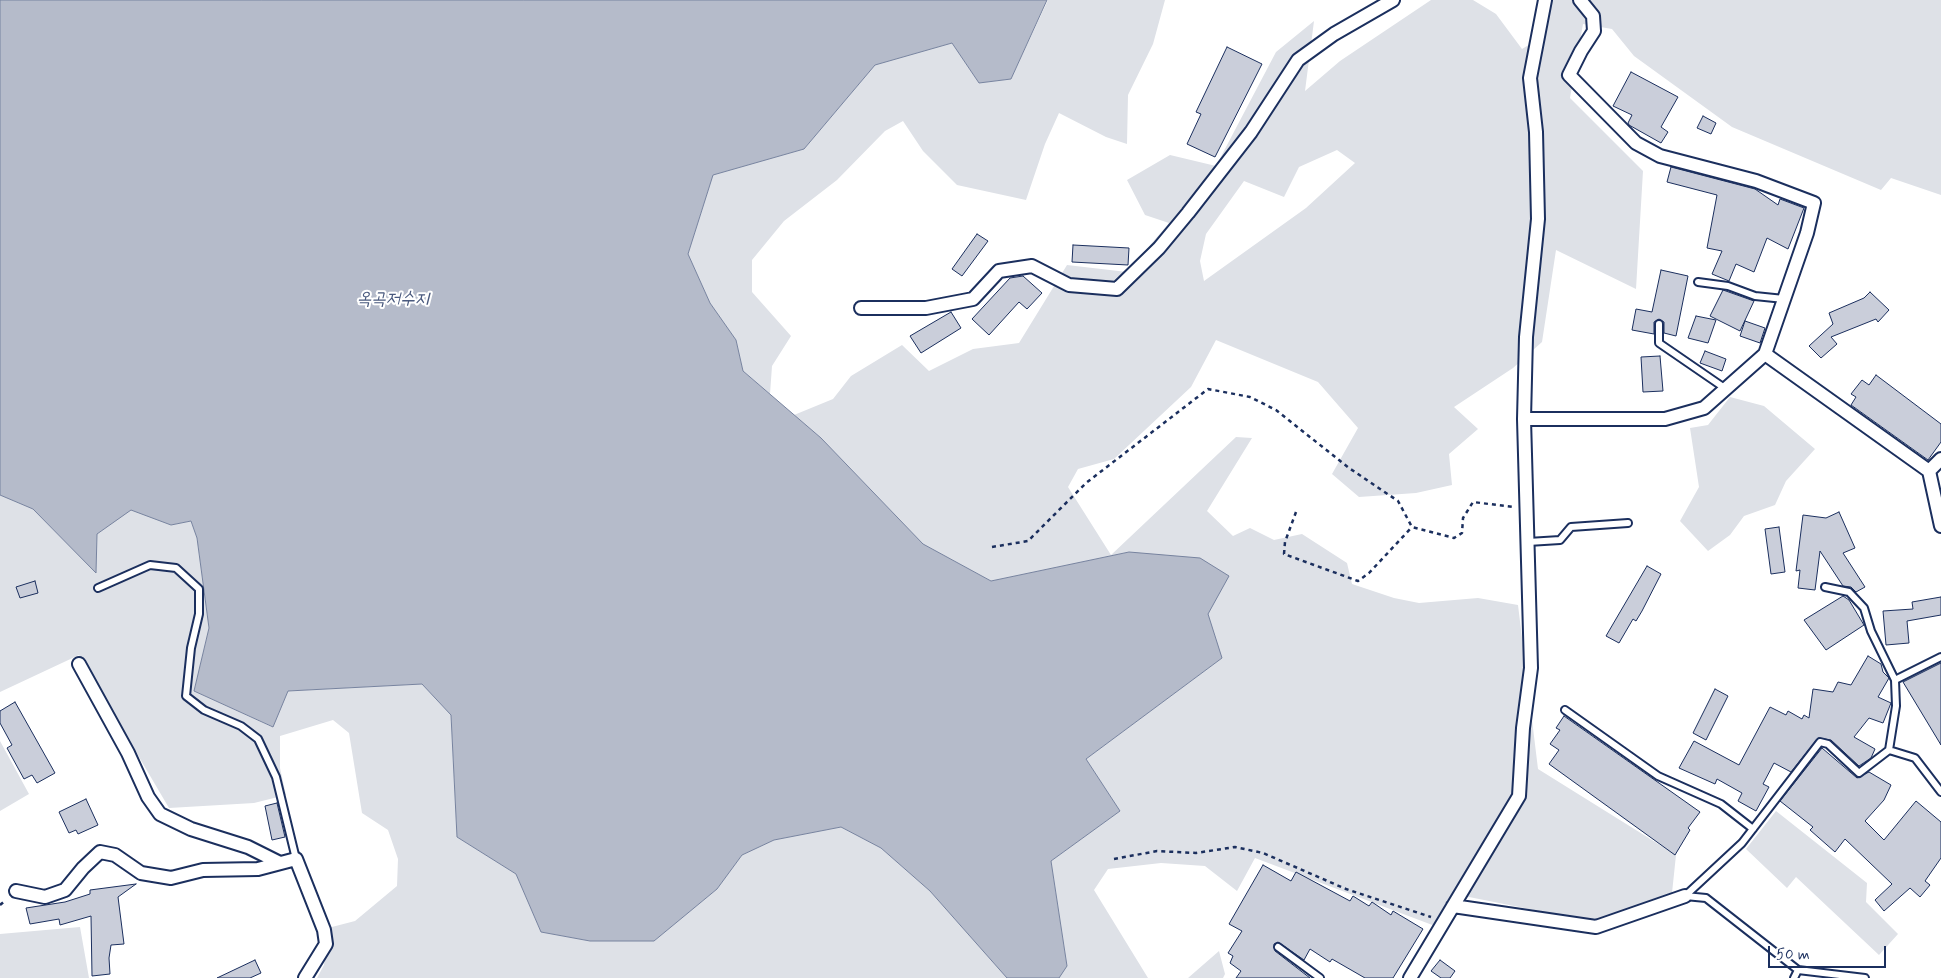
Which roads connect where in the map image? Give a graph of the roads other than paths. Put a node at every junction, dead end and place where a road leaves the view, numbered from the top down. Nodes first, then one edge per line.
1 (1393, 0) edge
2 (1545, 0) edge
3 (1580, 0) edge
4 (1698, 282) dead end
5 (1784, 299) junction
6 (861, 308) dead end
7 (1659, 324) dead end
8 (1765, 354) junction
9 (1726, 389) junction
10 (1524, 419) junction
11 (1941, 459) edge
12 (1929, 471) junction
13 (1628, 523) dead end
14 (1941, 526) edge
15 (1528, 542) junction
16 (1825, 587) dead end
17 (98, 588) dead end
18 (1941, 657) edge
19 (79, 664) dead end
20 (1895, 680) junction
21 (1565, 710) dead end
22 (1889, 750) junction
23 (1941, 792) edge
24 (1753, 829) junction
25 (296, 860) junction
26 (280, 863) junction
27 (16, 891) dead end
28 (1685, 896) junction
29 (1453, 906) junction
30 (1278, 948) dead end
31 (1798, 970) junction
32 (305, 978) edge
33 (1320, 978) edge
34 (1410, 978) edge
35 (1794, 978) edge
36 (1865, 978) edge

1 - 6 street
2 - 10 street
3 - 5 street
4 - 5 lane
5 - 8 street
7 - 9 lane
8 - 9 street
8 - 12 street
9 - 10 street
10 - 15 street
11 - 12 street
12 - 14 street
13 - 15 lane
15 - 29 street
16 - 20 lane
17 - 25 lane
18 - 20 lane
19 - 26 street
20 - 22 lane
21 - 24 lane
22 - 23 lane
22 - 24 lane
24 - 28 lane
25 - 26 street
25 - 32 street
26 - 27 street
28 - 29 street
28 - 31 lane
29 - 34 street
30 - 33 lane
31 - 35 lane
31 - 36 lane

